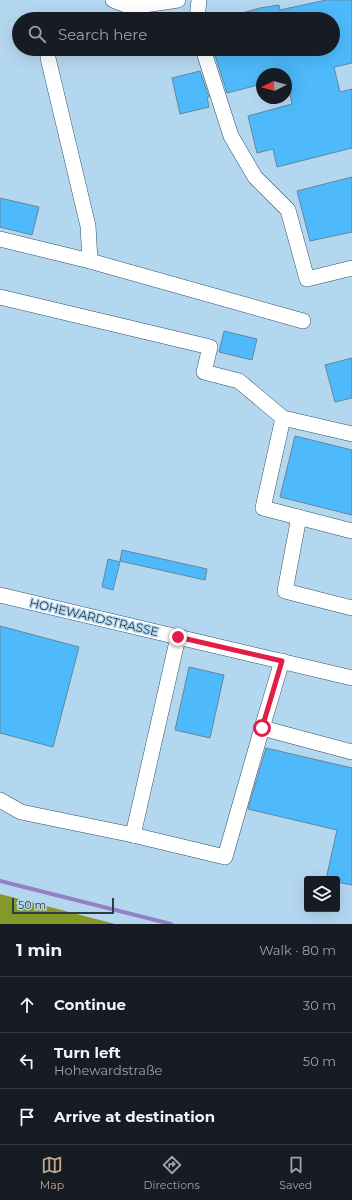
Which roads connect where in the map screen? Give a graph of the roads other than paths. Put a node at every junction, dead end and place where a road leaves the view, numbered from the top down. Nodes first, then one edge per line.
1 (113, 0) edge
2 (178, 0) edge
3 (199, 0) edge
4 (198, 12) edge
5 (205, 56) edge
6 (48, 58) dead end
7 (0, 240) edge
8 (90, 261) junction
9 (352, 268) edge
10 (0, 297) edge
11 (303, 321) dead end
12 (283, 418) junction
13 (352, 434) edge
14 (299, 517) junction
15 (352, 531) edge
16 (0, 594) edge
17 (352, 608) edge
18 (178, 637) junction
19 (282, 661) junction
20 (352, 678) edge
21 (262, 728) junction
22 (352, 752) edge
23 (0, 800) edge
24 (133, 835) junction

1 - 2 street
3 - 4 street
5 - 9 street
6 - 8 street
7 - 8 street
8 - 11 street
10 - 12 street
12 - 13 street
12 - 14 street
14 - 15 street
14 - 17 street
16 - 18 street, HOHEWARDSTRASSE
18 - 19 street, HOHEWARDSTRASSE
18 - 24 street
19 - 20 street, HOHEWARDSTRASSE
19 - 21 street
21 - 22 street
21 - 24 street
23 - 24 street

